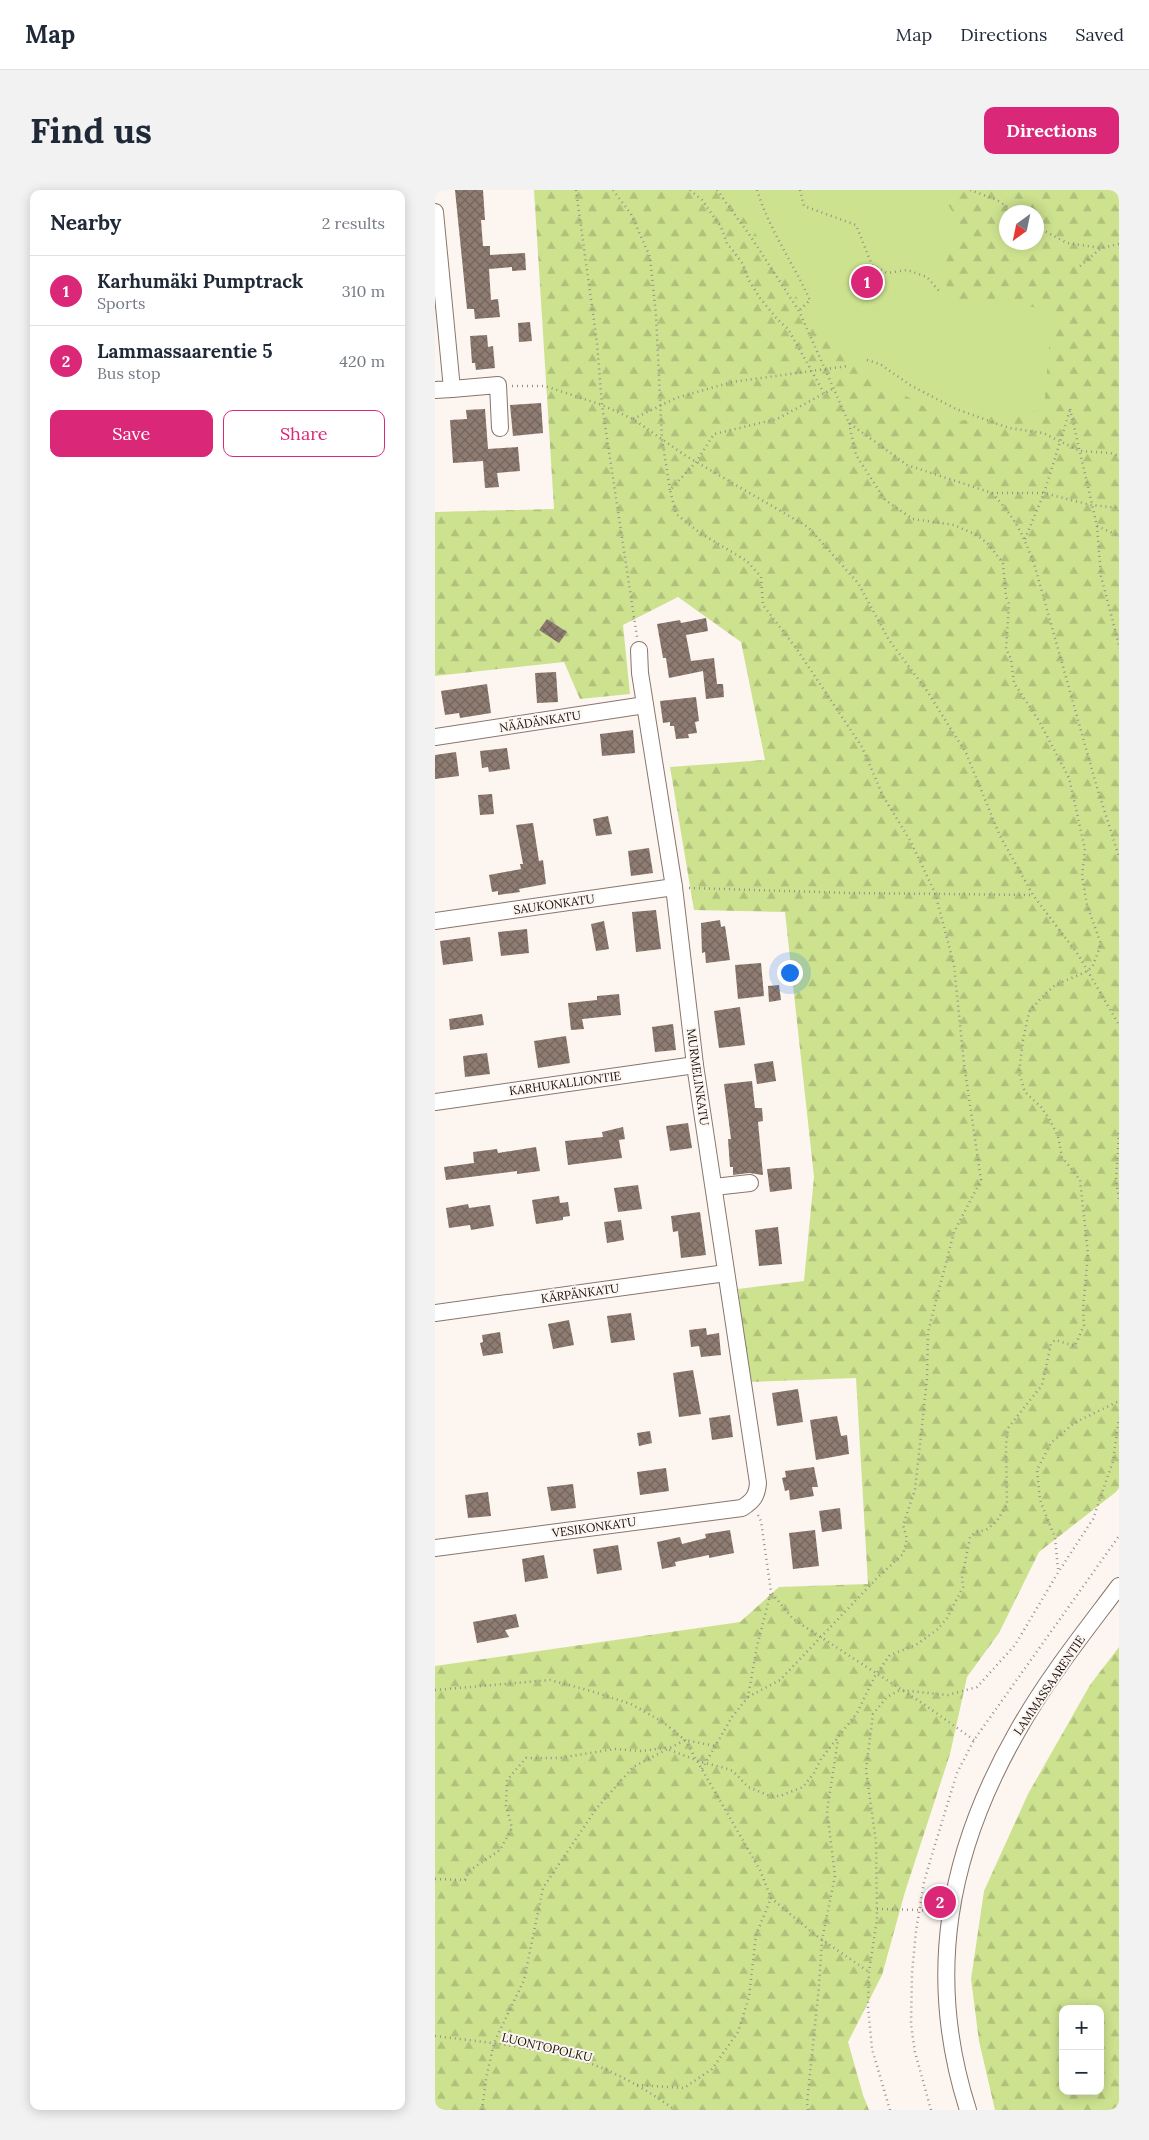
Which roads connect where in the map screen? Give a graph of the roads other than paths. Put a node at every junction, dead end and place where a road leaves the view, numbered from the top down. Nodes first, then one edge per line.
1 (435, 212) edge
2 (452, 389) junction
3 (435, 390) edge
4 (501, 428) dead end
5 (639, 650) road end
6 (645, 705) junction
7 (435, 737) edge
8 (674, 887) junction
9 (435, 921) edge
10 (695, 1065) junction
11 (435, 1102) edge
12 (750, 1183) dead end
13 (713, 1187) junction
14 (726, 1273) junction
15 (435, 1313) edge
16 (752, 1502) joint
17 (435, 1548) edge
18 (1119, 1586) edge
19 (968, 2110) edge

1 - 2 street
2 - 3 street
2 - 4 street
5 - 6 street, MURMELINKATU
6 - 7 street, NÄÄDÄNKATU
6 - 8 street, MURMELINKATU
8 - 9 street, SAUKONKATU
8 - 10 street, MURMELINKATU
10 - 11 street, KARHUKALLIONTIE
10 - 13 street, MURMELINKATU
12 - 13 street
13 - 14 street, MURMELINKATU
14 - 15 street, KÄRPÄNKATU
14 - 16 street, MURMELINKATU
16 - 17 street, VESIKONKATU
18 - 19 street, LAMMASSAARENTIE

